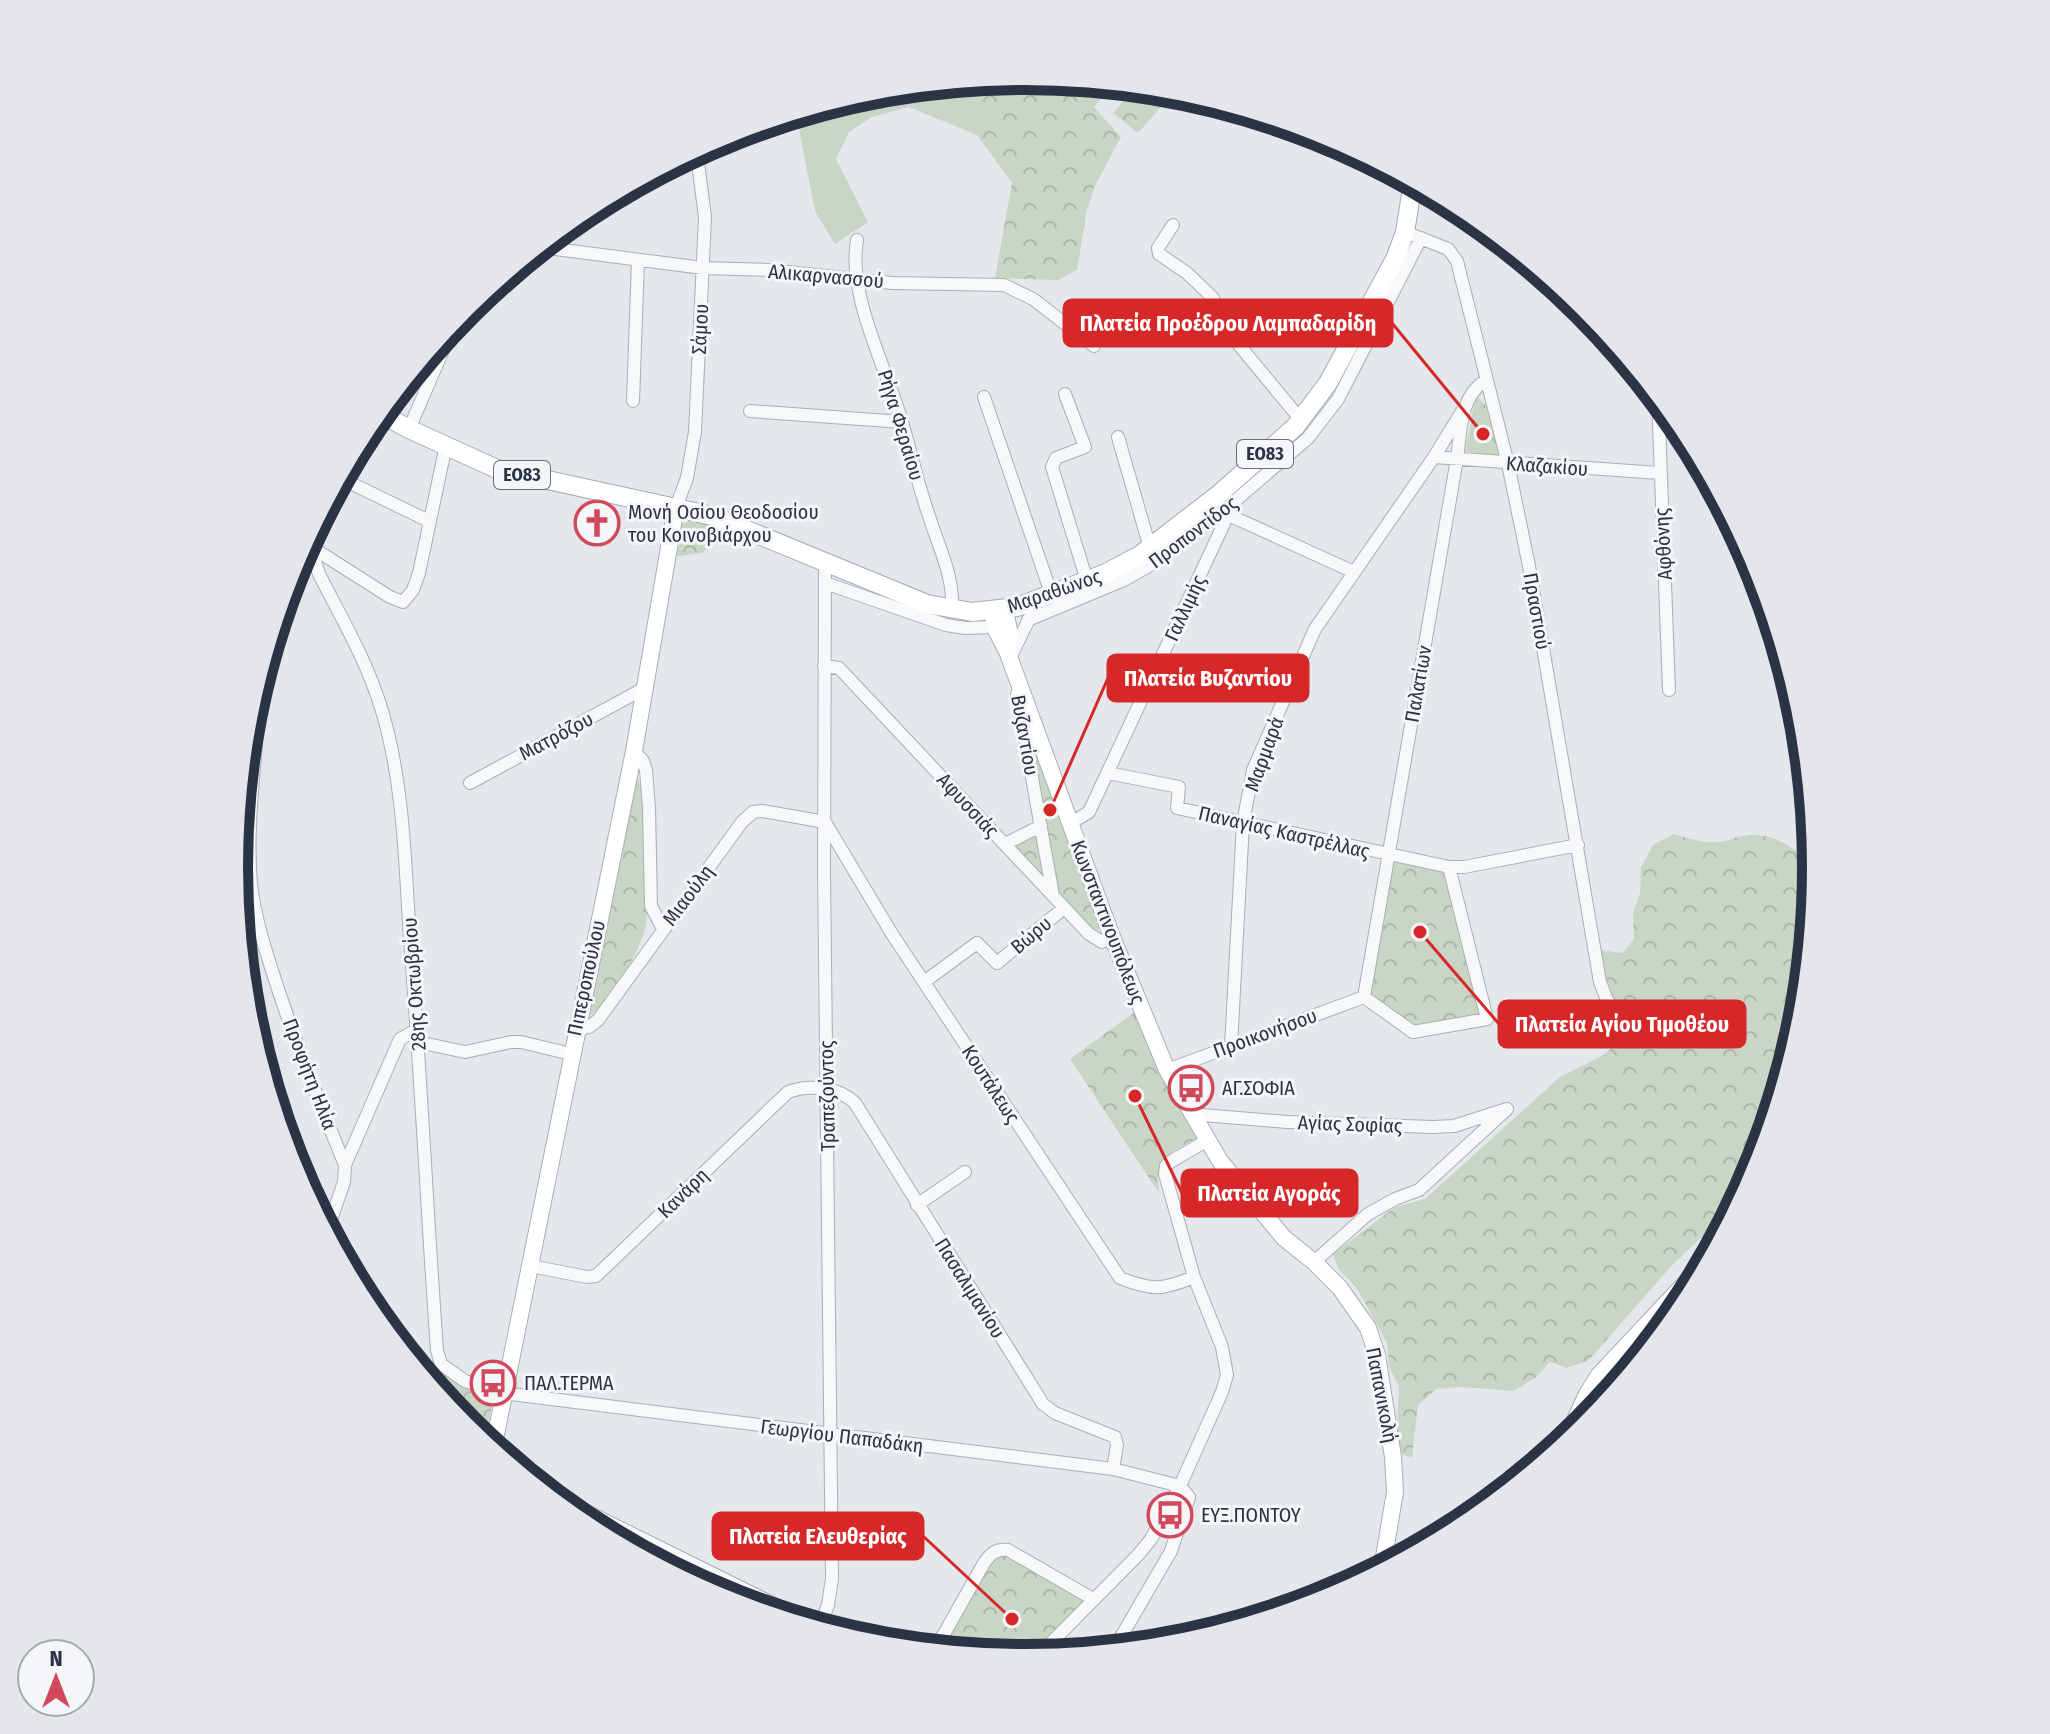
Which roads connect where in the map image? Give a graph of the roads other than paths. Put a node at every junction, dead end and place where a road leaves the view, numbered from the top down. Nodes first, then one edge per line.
1 (695, 164) edge
2 (1413, 193) edge
3 (1173, 225) dead end
4 (1413, 235) junction
5 (857, 240) dead end
6 (556, 248) edge
7 (638, 261) junction
8 (703, 268) junction
9 (858, 279) junction
10 (1094, 346) dead end
11 (441, 355) edge
12 (1486, 380) junction
13 (1065, 394) dead end
14 (984, 397) dead end
15 (633, 401) dead end
16 (1463, 410) junction
17 (750, 411) dead end
18 (1658, 418) edge
19 (391, 419) edge
20 (1301, 420) junction
21 (902, 422) junction
22 (409, 429) junction
23 (1118, 437) dead end
24 (446, 445) junction
25 (1434, 457) junction
26 (1457, 459) junction
27 (1508, 464) junction
28 (1659, 473) junction
29 (350, 483) edge
30 (676, 507) junction
31 (1225, 513) junction
32 (429, 521) junction
33 (1150, 548) junction
34 (316, 550) edge
35 (313, 556) edge
36 (825, 563) junction
37 (1354, 572) junction
38 (1087, 581) junction
39 (825, 583) junction
40 (1048, 597) junction
41 (952, 610) junction
42 (998, 616) junction
43 (1028, 620) junction
44 (1010, 660) junction
45 (824, 666) junction
46 (643, 689) junction
47 (1669, 690) dead end
48 (634, 751) junction
49 (1108, 773) junction
50 (470, 783) dead end
51 (825, 822) junction
52 (1071, 823) junction
53 (1243, 823) junction
54 (1041, 826) junction
55 (1005, 844) junction
56 (249, 845) edge
57 (1578, 845) junction
58 (1388, 855) junction
59 (1449, 867) junction
60 (850, 868) junction
61 (824, 872) junction
62 (1053, 895) junction
63 (1064, 908) junction
64 (663, 929) junction
65 (1112, 937) junction
66 (924, 982) junction
67 (1364, 997) junction
68 (1622, 1020) dead end
69 (575, 1030) junction
70 (417, 1036) junction
71 (1231, 1046) junction
72 (571, 1054) junction
73 (1167, 1070) junction
74 (827, 1089) junction
75 (1190, 1114) junction
76 (1206, 1141) junction
77 (345, 1165) junction
78 (965, 1172) dead end
79 (917, 1205) junction
80 (332, 1218) edge
81 (1314, 1262) junction
82 (531, 1266) junction
83 (1194, 1277) junction
84 (1674, 1295) edge
85 (503, 1393) junction
86 (1580, 1410) edge
87 (496, 1435) edge
88 (832, 1435) junction
89 (1113, 1469) junction
90 (1180, 1486) junction
91 (603, 1519) edge
92 (1385, 1555) edge
93 (760, 1597) edge
94 (1093, 1599) junction
95 (825, 1618) edge
96 (1121, 1638) edge
97 (940, 1639) edge
98 (1051, 1643) edge

1 - 8 street, Σάμου
2 - 4 main road, Μαραθώνος / ΕΟ83
3 - 20 street
4 - 12 street, Πραστιού
4 - 20 main road, Μαραθώνος / ΕΟ83
4 - 31 street, Προποντίδος
5 - 9 street, Ρήγα Φεραίου
6 - 7 street, Αλικαρνασσού
7 - 8 street, Αλικαρνασσού
7 - 15 street
8 - 9 street, Αλικαρνασσού
8 - 30 street, Σάμου
9 - 10 street, Αλικαρνασσού
9 - 21 street, Ρήγα Φεραίου
11 - 22 street
12 - 16 street
12 - 27 street, Πραστιού
13 - 38 street
14 - 40 street
16 - 25 street, Μαρμαρά
16 - 26 street, Παλατίων
17 - 21 street
18 - 28 street, Αφθόνης
19 - 22 main road, Μαραθώνος / ΕΟ83
20 - 33 main road, Μαραθώνος / ΕΟ83
21 - 41 street, Ρήγα Φεραίου
22 - 24 main road, Μαραθώνος / ΕΟ83
23 - 33 street
24 - 30 main road, Μαραθώνος / ΕΟ83
24 - 32 street
25 - 26 street, Κλαζακίου
25 - 37 street, Μαρμαρά
26 - 27 street, Κλαζακίου
26 - 58 street, Παλατίων
27 - 28 street, Κλαζακίου
27 - 57 street, Πραστιού
28 - 47 street, Αφθόνης
29 - 32 street
30 - 36 main road, Μαραθώνος / ΕΟ83
30 - 46 street, Πιπεροπούλου
31 - 37 street
31 - 43 street, Προποντίδος
31 - 49 street, Γαλλιμής
32 - 34 street
33 - 38 main road, Μαραθώνος / ΕΟ83
35 - 70 street, 28ης Οκτωβρίου
36 - 39 street, Τραπεζούντος
36 - 41 main road, Μαραθώνος / ΕΟ83
37 - 53 street, Μαρμαρά
38 - 40 main road, Μαραθώνος / ΕΟ83
39 - 42 street
39 - 45 street, Τραπεζούντος
40 - 42 main road, Μαραθώνος / ΕΟ83
40 - 43 street
41 - 42 main road, Μαραθώνος / ΕΟ83
42 - 44 street, Κωνσταντινουπόλεως
43 - 44 street
44 - 52 street, Κωνσταντινουπόλεως
44 - 54 street, Βυζαντίου
45 - 51 street, Τραπεζούντος
45 - 55 street, Αφυσσιάς
46 - 48 street, Πιπεροπούλου
46 - 50 street, Ματρόζου
48 - 64 street
48 - 69 street, Πιπεροπούλου
49 - 52 street, Γαλλιμής
49 - 53 street, Παναγίας Καστρέλλας
51 - 60 street, Κουτάλεως
51 - 61 street, Τραπεζούντος
51 - 64 street, Μιαούλη
52 - 65 street, Κωνσταντινουπόλεως
53 - 58 street, Παναγίας Καστρέλλας
53 - 71 street, Μαρμαρά
54 - 55 street
54 - 62 street, Βυζαντίου
55 - 62 street, Αφυσσιάς
56 - 77 street, Προφήτη Ηλία
57 - 59 street, Παναγίας Καστρέλλας
57 - 68 street, Πραστιού
58 - 59 street, Παναγίας Καστρέλλας
58 - 67 street, Παλατίων
59 - 67 street
60 - 61 street
60 - 66 street, Κουτάλεως
61 - 74 street, Τραπεζούντος
62 - 63 street, Αφυσσιάς
63 - 65 street, Αφυσσιάς
63 - 66 street, Βώρυ
64 - 69 street, Μιαούλη
65 - 73 street, Κωνσταντινουπόλεως
66 - 83 street, Κουτάλεως
67 - 71 street, Προικονήσου
69 - 72 street, Πιπεροπούλου
70 - 72 street
70 - 77 street
70 - 85 street, 28ης Οκτωβρίου
71 - 73 street, Προικονήσου
72 - 82 street, Πιπεροπούλου
73 - 75 street, Κωνσταντινουπόλεως
74 - 79 street, Πασαλιμανίου
74 - 82 street, Κανάρη
74 - 88 street, Τραπεζούντος
75 - 76 street, Κωνσταντινουπόλεως
75 - 81 street, Αγίας Σοφίας
76 - 81 street, Παπανικολή
76 - 83 street
77 - 80 street
78 - 79 street
79 - 89 street, Πασαλιμανίου
81 - 92 street, Παπανικολή
82 - 85 street, Πιπεροπούλου
83 - 90 street
84 - 86 street
85 - 87 street, Πιπεροπούλου
85 - 88 street, Γεωργίου Παπαδάκη
88 - 89 street, Γεωργίου Παπαδάκη
88 - 95 street, Τραπεζούντος
89 - 90 street, Γεωργίου Παπαδάκη
90 - 94 street
90 - 96 street
91 - 93 street
94 - 97 street
94 - 98 street

